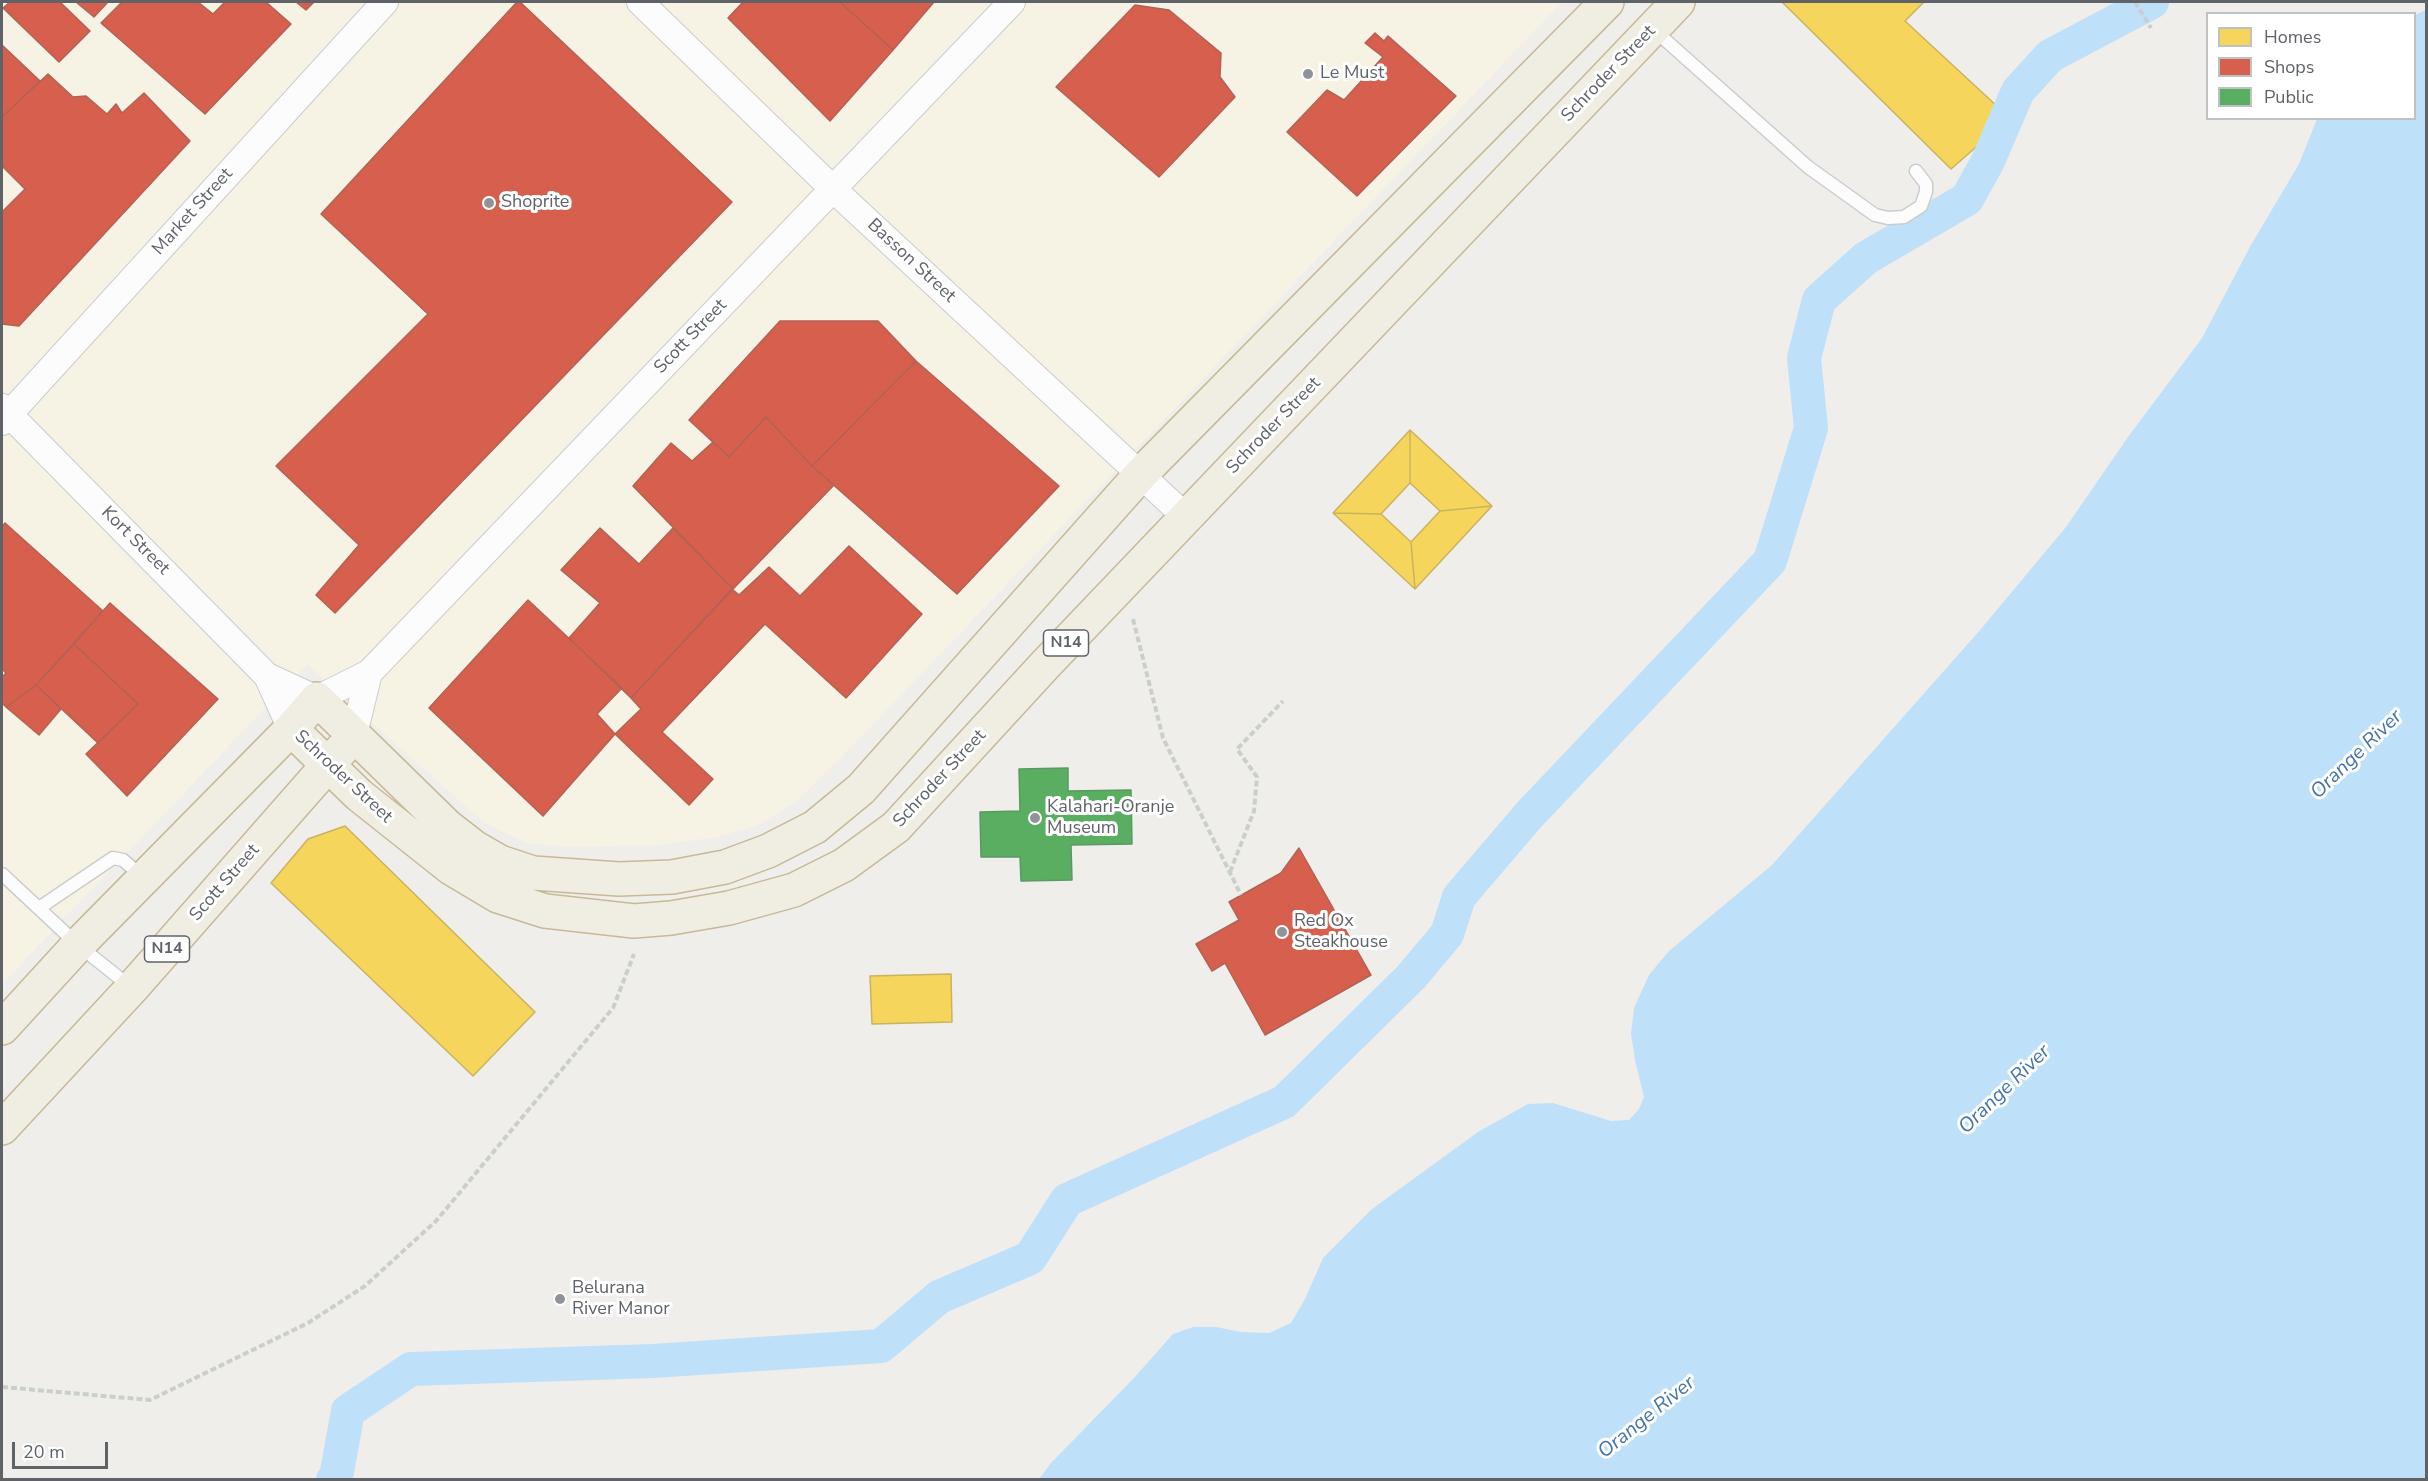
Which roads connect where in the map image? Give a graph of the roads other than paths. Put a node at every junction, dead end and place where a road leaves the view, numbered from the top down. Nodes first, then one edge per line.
1 (385, 2) edge
2 (640, 2) edge
3 (1012, 2) edge
4 (1606, 2) edge
5 (1678, 2) edge
6 (1653, 28) junction
7 (1916, 171) dead end
8 (833, 189) junction
9 (4, 414) edge
10 (1141, 474) junction
11 (1186, 517) junction
12 (369, 673) junction
13 (267, 676) junction
14 (317, 699) junction
15 (291, 729) junction
16 (354, 734) junction
17 (328, 767) junction
18 (2, 874) edge
19 (144, 878) junction
20 (39, 908) junction
21 (78, 945) junction
22 (132, 988) junction
23 (2, 1028) edge
24 (2, 1128) edge

1 - 9 street, Market Street
2 - 8 street, Basson Street
3 - 8 street, Scott Street
4 - 10 highway, Schroder Street
5 - 6 highway, Schroder Street / N14
6 - 7 lane
6 - 11 highway, Schroder Street / N14
8 - 10 street, Basson Street
8 - 12 street, Scott Street
9 - 13 street, Kort Street
10 - 11 street, Basson Street
10 - 16 highway, Schroder Street
11 - 17 highway, Schroder Street / N14
12 - 14 street, Scott Street
12 - 16 street, Scott Street
13 - 14 street, Schroder Street
13 - 15 street, Schroder Street
14 - 15 highway, Scott Street
14 - 16 highway, Schroder Street
15 - 17 highway, Schroder Street / N14
15 - 19 highway, Scott Street
16 - 17 highway, Scott Street / N14
17 - 22 highway, Scott Street / N14
18 - 20 lane
19 - 20 lane
19 - 21 highway, Scott Street
20 - 21 lane
21 - 22 lane
21 - 23 highway, Scott Street
22 - 24 highway, Scott Street / N14

